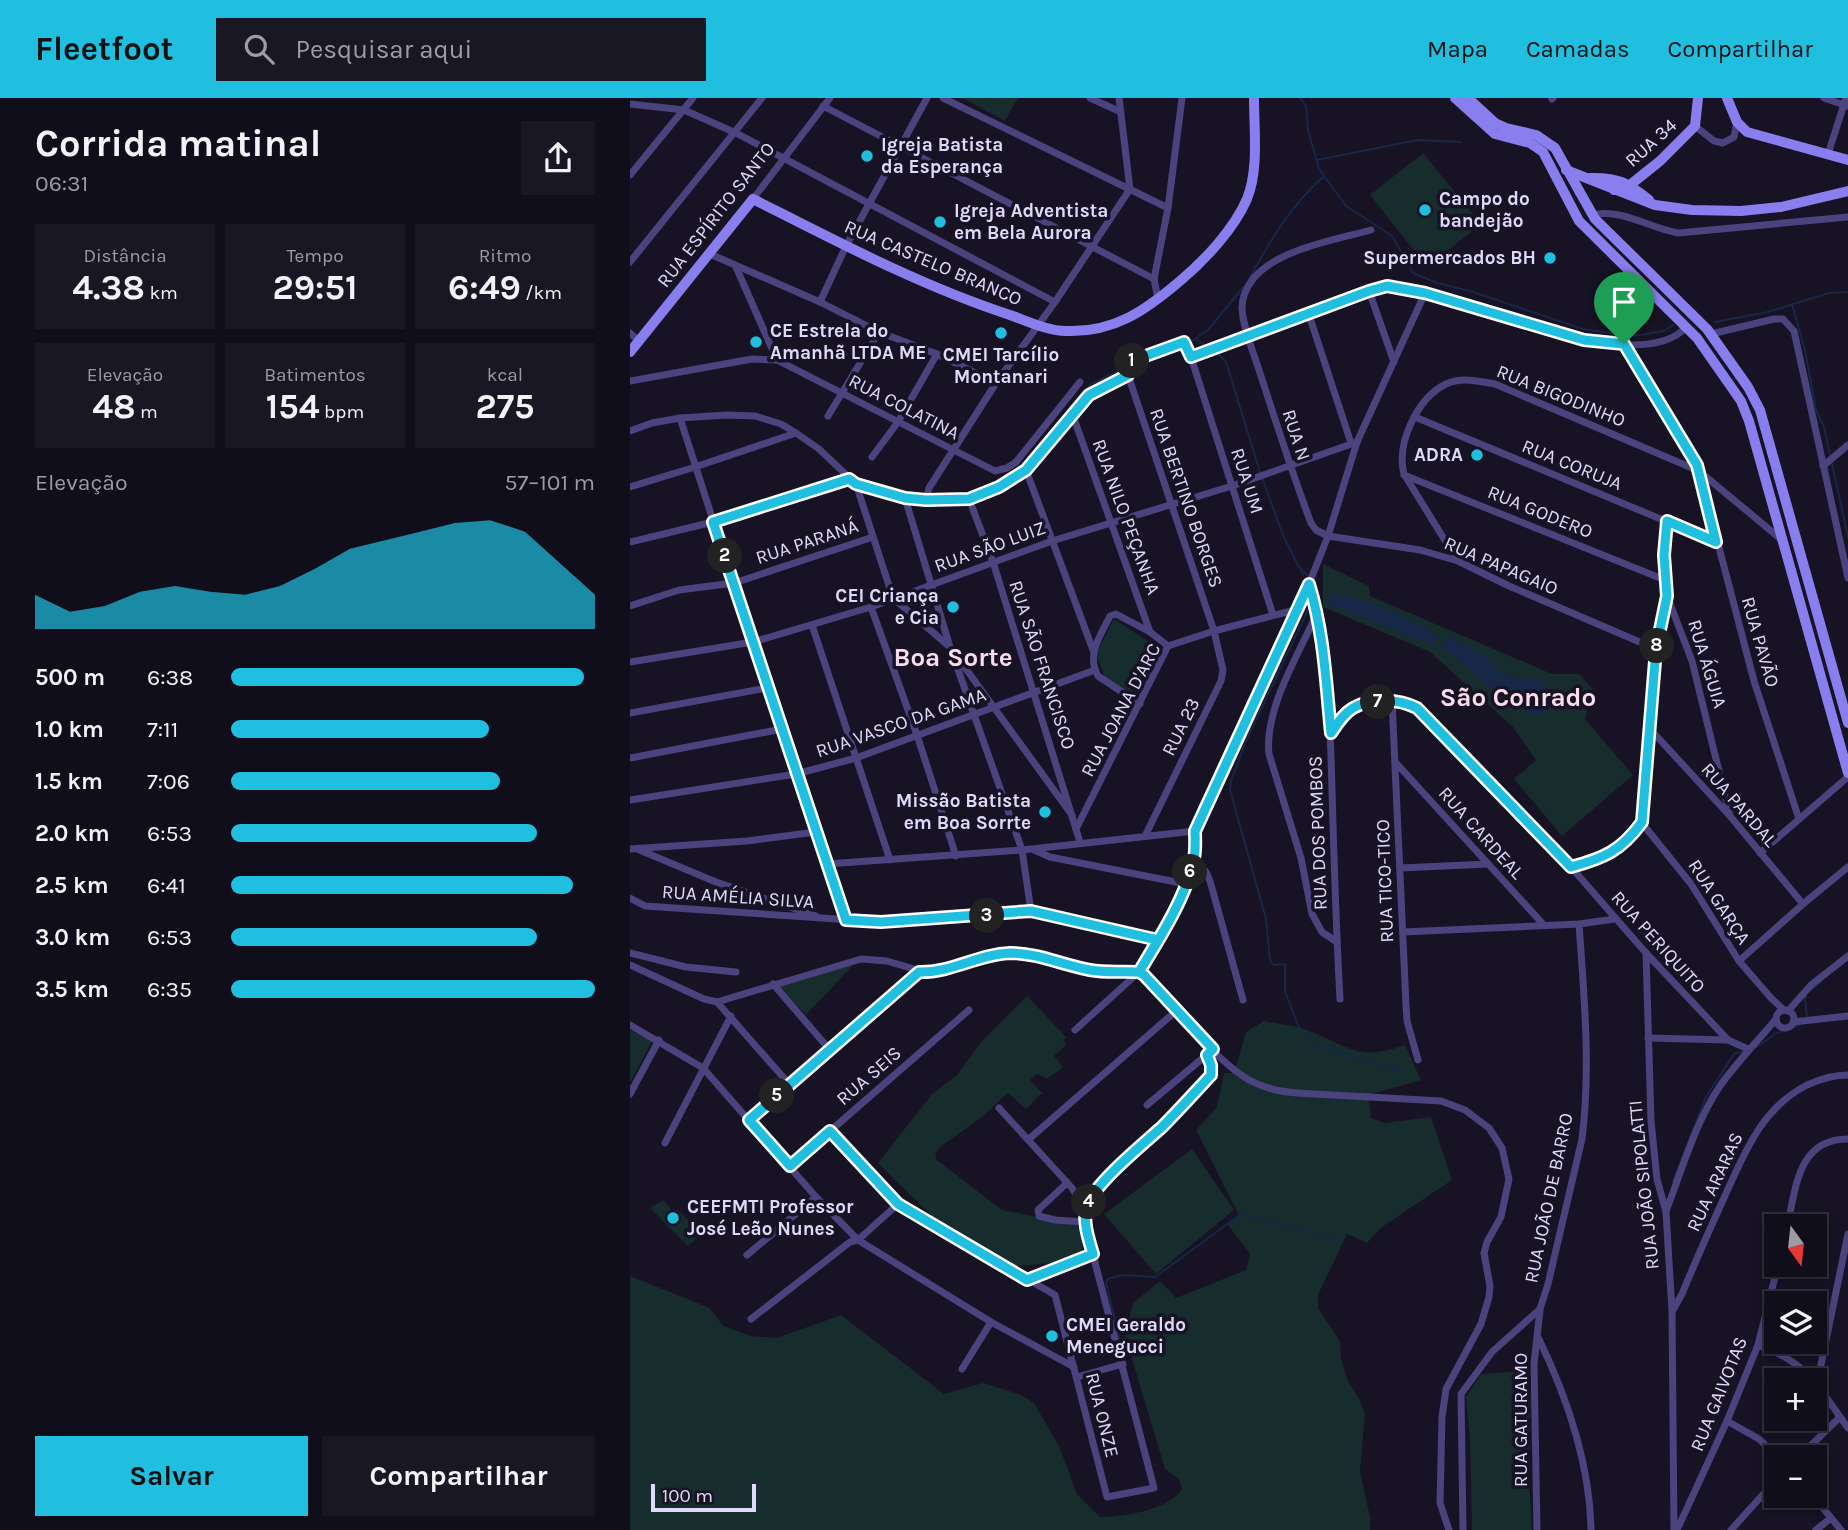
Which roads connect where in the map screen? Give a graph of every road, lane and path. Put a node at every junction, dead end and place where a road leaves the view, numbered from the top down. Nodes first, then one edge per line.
1 (693, 98) edge
2 (762, 98) edge
3 (830, 98) edge
4 (926, 98) edge
5 (943, 98) edge
6 (1090, 98) edge
7 (1119, 98) edge
8 (1182, 98) edge
9 (1254, 98) edge
10 (1455, 98) edge
11 (1468, 98) edge
12 (1698, 98) edge
13 (1824, 98) edge
14 (1729, 99) edge
15 (1846, 103) edge
16 (630, 104) edge
17 (823, 106) junction
18 (684, 110) junction
19 (1121, 112) junction
20 (1737, 122) junction
21 (1695, 126) junction
22 (736, 133) junction
23 (901, 146) junction
24 (1543, 152) junction
25 (1828, 154) junction
26 (782, 158) junction
27 (1848, 160) edge
28 (1569, 171) junction
29 (630, 175) edge
30 (1590, 178) junction
31 (1630, 185) junction
32 (1130, 189) junction
33 (1613, 190) junction
34 (1848, 191) edge
35 (753, 199) junction
36 (869, 204) junction
37 (1655, 205) junction
38 (1168, 208) junction
39 (1592, 215) junction
40 (1848, 217) edge
41 (1371, 230) dead end
42 (846, 246) junction
43 (1093, 247) junction
44 (710, 254) junction
45 (630, 262) edge
46 (736, 267) junction
47 (1154, 279) junction
48 (1369, 291) junction
49 (1425, 293) junction
50 (1158, 299) junction
51 (820, 302) junction
52 (1055, 302) junction
53 (1309, 315) junction
54 (1039, 325) junction
55 (1686, 327) junction
56 (879, 332) junction
57 (630, 333) edge
58 (1711, 334) junction
59 (1248, 335) junction
60 (639, 341) junction
61 (1624, 344) junction
62 (630, 352) edge
63 (937, 354) junction
64 (1191, 357) junction
65 (777, 360) junction
66 (1394, 362) junction
67 (1128, 370) junction
68 (630, 381) edge
69 (1080, 382) dead end
70 (996, 383) junction
71 (842, 394) junction
72 (1072, 413) junction
73 (828, 416) dead end
74 (1415, 417) junction
75 (680, 418) junction
76 (898, 422) junction
77 (630, 431) edge
78 (796, 433) junction
79 (1354, 442) junction
80 (1848, 445) edge
81 (954, 450) junction
82 (872, 457) dead end
83 (1289, 466) junction
84 (1823, 466) junction
85 (695, 467) junction
86 (1026, 470) junction
87 (1699, 471) junction
88 (1404, 474) junction
89 (853, 481) junction
90 (1232, 486) junction
91 (630, 487) edge
92 (905, 498) junction
93 (969, 499) junction
94 (926, 500) junction
95 (1173, 503) junction
96 (1667, 521) junction
97 (713, 522) junction
98 (1112, 522) junction
99 (1328, 536) junction
100 (873, 537) junction
101 (1782, 540) junction
102 (1052, 541) junction
103 (630, 542) edge
104 (1716, 542) junction
105 (1458, 561) junction
106 (993, 562) junction
107 (1848, 578) edge
108 (1665, 580) junction
109 (734, 583) junction
110 (1309, 584) junction
111 (930, 585) junction
112 (1667, 596) junction
113 (893, 598) junction
114 (630, 606) edge
115 (872, 607) junction
116 (1295, 610) junction
117 (1317, 612) junction
118 (1273, 615) junction
119 (812, 625) junction
120 (1214, 631) junction
121 (1150, 632) junction
122 (753, 642) junction
123 (1168, 646) junction
124 (950, 647) junction
125 (1656, 649) junction
126 (1093, 650) junction
127 (630, 662) edge
128 (1095, 670) junction
129 (767, 688) junction
130 (1035, 694) junction
131 (1392, 700) junction
132 (1140, 704) junction
133 (994, 708) junction
134 (630, 713) edge
135 (973, 716) junction
136 (1848, 723) edge
137 (782, 729) junction
138 (1650, 729) junction
139 (1331, 733) junction
140 (917, 735) junction
141 (630, 758) edge
142 (856, 758) junction
143 (1396, 763) junction
144 (796, 774) junction
145 (1848, 775) edge
146 (630, 800) edge
147 (1072, 815) junction
148 (1730, 816) junction
149 (1799, 819) junction
150 (1642, 822) junction
151 (1076, 829) junction
152 (1195, 831) junction
153 (816, 832) junction
154 (1146, 834) junction
155 (1080, 842) junction
156 (634, 849) edge
157 (1032, 849) junction
158 (1022, 850) junction
159 (1760, 853) junction
160 (956, 856) junction
161 (1194, 858) junction
162 (890, 860) junction
163 (828, 864) junction
164 (1488, 864) junction
165 (1571, 867) junction
166 (1848, 867) edge
167 (1400, 868) junction
168 (1186, 884) junction
169 (630, 898) edge
170 (1803, 904) junction
171 (1031, 911) junction
172 (824, 919) junction
173 (1615, 919) junction
174 (846, 920) junction
175 (1543, 924) junction
176 (1579, 924) junction
177 (1403, 932) junction
178 (1158, 940) junction
179 (1337, 942) junction
180 (630, 953) edge
181 (1646, 953) junction
182 (1848, 956) edge
183 (1739, 961) junction
184 (630, 965) edge
185 (736, 972) dead end
186 (919, 972) junction
187 (1139, 972) junction
188 (773, 984) junction
189 (1771, 998) junction
190 (1340, 999) dead end
191 (1243, 1000) dead end
192 (717, 1002) junction
193 (969, 1010) dead end
194 (1177, 1011) junction
195 (1786, 1011) junction
196 (731, 1016) junction
197 (1848, 1016) edge
198 (1776, 1018) junction
199 (1793, 1022) junction
200 (630, 1025) edge
201 (1785, 1027) junction
202 (1075, 1030) dead end
203 (1763, 1035) junction
204 (1648, 1038) junction
205 (659, 1040) junction
206 (1728, 1040) junction
207 (1748, 1049) junction
208 (831, 1050) junction
209 (1210, 1052) junction
210 (1418, 1060) dead end
211 (703, 1068) junction
212 (1848, 1075) edge
213 (790, 1085) junction
214 (630, 1094) edge
215 (1147, 1105) dead end
216 (999, 1108) dead end
217 (749, 1120) junction
218 (830, 1131) junction
219 (1028, 1139) junction
220 (1848, 1139) edge
221 (665, 1143) dead end
222 (790, 1166) junction
223 (1067, 1183) junction
224 (816, 1197) junction
225 (898, 1204) junction
226 (1086, 1212) junction
227 (1666, 1212) junction
228 (1790, 1214) edge
229 (1086, 1222) junction
230 (1848, 1234) edge
231 (858, 1240) junction
232 (1093, 1254) junction
233 (747, 1255) dead end
234 (1775, 1278) edge
235 (1027, 1280) junction
236 (1540, 1309) junction
237 (1672, 1311) junction
238 (751, 1319) dead end
239 (991, 1322) junction
240 (1538, 1337) junction
241 (1758, 1345) junction
242 (1123, 1364) junction
243 (1074, 1367) junction
244 (1800, 1368) edge
245 (1818, 1368) edge
246 (962, 1369) dead end
247 (1077, 1377) junction
248 (1827, 1399) edge
249 (1840, 1417) junction
250 (1727, 1421) junction
251 (1848, 1428) edge
252 (1765, 1445) edge
253 (1811, 1445) edge
254 (1764, 1494) edge
255 (1823, 1508) edge
256 (1831, 1518) junction
257 (1734, 1529) edge
258 (1449, 1530) edge
259 (1463, 1530) edge
260 (1537, 1530) edge
261 (1591, 1530) edge
262 (1676, 1530) edge
263 (1816, 1530) edge
264 (1841, 1530) edge

1 - 18 street
2 - 22 street
3 - 17 street, RUA ESPÍRITO SANTO
4 - 23 street
5 - 32 street
6 - 19 street
7 - 19 street
8 - 38 street
9 - 50 main road, RUA CASTELO BRANCO
10 - 24 main road
11 - 28 main road
12 - 21 main road
13 - 15 street
14 - 20 main road
15 - 25 street
16 - 18 street
17 - 23 street
17 - 26 street, RUA ESPÍRITO SANTO
18 - 22 street
18 - 29 street
19 - 32 street
20 - 21 street
20 - 25 main road
21 - 31 main road, RUA 34
22 - 26 street
22 - 45 street
23 - 36 street
23 - 43 street
24 - 28 main road
24 - 55 main road
25 - 27 main road
26 - 35 street, RUA ESPÍRITO SANTO
26 - 36 street
28 - 30 main road
28 - 39 main road
30 - 31 main road
30 - 33 main road
31 - 33 main road
31 - 37 main road
32 - 38 street
32 - 43 street
33 - 37 main road
34 - 37 main road
35 - 42 main road, RUA CASTELO BRANCO
35 - 44 main road, RUA ESPÍRITO SANTO
36 - 42 street
36 - 52 street
38 - 47 street
39 - 40 street
39 - 58 main road
41 - 59 street, RUA N
42 - 51 street
42 - 54 main road, RUA CASTELO BRANCO
43 - 47 street
43 - 52 street
44 - 46 street
44 - 60 main road, RUA ESPÍRITO SANTO
46 - 51 street
46 - 65 street
47 - 50 street
48 - 49 street
48 - 53 street
48 - 66 street
49 - 61 street
49 - 66 street
50 - 54 main road, RUA CASTELO BRANCO
51 - 56 street
52 - 54 street
53 - 59 street
53 - 79 street
54 - 70 street
55 - 61 street
55 - 101 main road
56 - 63 street
56 - 71 street
57 - 60 street
58 - 84 street
58 - 136 main road
59 - 64 street
59 - 83 street, RUA N
60 - 62 main road, RUA ESPÍRITO SANTO
61 - 87 street
63 - 70 street
63 - 76 street
64 - 67 street, RUA UM
64 - 90 street, RUA UM
65 - 68 street, RUA COLATINA
65 - 71 street, RUA COLATINA
66 - 79 street
67 - 72 street
67 - 95 street, RUA BERTINO BORGES
69 - 81 street, RUA COLATINA
70 - 81 street
71 - 73 street
71 - 76 street, RUA COLATINA
72 - 86 street
72 - 98 street, RUA NILO PEÇANHA
74 - 87 street, RUA BIGODINHO
74 - 88 street, RUA BIGODINHO
74 - 96 street, RUA CORUJA
75 - 77 street
75 - 78 street
75 - 85 street
76 - 81 street, RUA COLATINA
76 - 82 street
78 - 85 street
78 - 89 street
79 - 83 street, RUA SÃO LUIZ
79 - 99 street
80 - 84 street
81 - 94 street
83 - 90 street, RUA SÃO LUIZ
83 - 99 street, RUA N
84 - 107 street
85 - 91 street
85 - 97 street
86 - 93 street
86 - 102 street
87 - 101 street
87 - 104 street, RUA PAVÃO
88 - 105 street
88 - 108 street, RUA GODERO
89 - 92 street
89 - 97 street
89 - 100 street
90 - 95 street, RUA SÃO LUIZ
90 - 118 street, RUA UM
92 - 94 street
92 - 111 street
93 - 94 street
93 - 106 street, RUA SÃO FRANCISCO
95 - 98 street, RUA SÃO LUIZ
95 - 120 street, RUA BERTINO BORGES
96 - 104 street, RUA CORUJA
96 - 108 street, RUA ÁGUIA
97 - 103 street
97 - 109 street
98 - 102 street, RUA SÃO LUIZ
98 - 121 street, RUA NILO PEÇANHA
99 - 105 street, RUA PAPAGAIO
99 - 110 street
100 - 109 street, RUA PARANÁ
100 - 113 street
101 - 145 main road
102 - 106 street, RUA SÃO LUIZ
102 - 126 street
104 - 149 street, RUA PAVÃO
105 - 125 street, RUA PAPAGAIO
106 - 111 street, RUA SÃO LUIZ
106 - 130 street, RUA SÃO FRANCISCO
108 - 112 street, RUA ÁGUIA
109 - 114 street, RUA PARANÁ
109 - 122 street
110 - 116 street
110 - 117 street, RUA DOS POMBOS
111 - 113 street, RUA SÃO LUIZ
111 - 124 street
112 - 125 street
112 - 148 street, RUA ÁGUIA
113 - 115 street, RUA SÃO LUIZ
113 - 124 street
115 - 119 street, RUA SÃO LUIZ
115 - 140 street
116 - 118 street, RUA JOANA D'ARC
116 - 152 street
117 - 139 street, RUA DOS POMBOS
117 - 179 street
118 - 120 street, RUA JOANA D'ARC
119 - 122 street, RUA SÃO LUIZ
119 - 142 street
120 - 123 street, RUA JOANA D'ARC
120 - 154 street, RUA 23
121 - 123 street
121 - 126 street
122 - 127 street, RUA SÃO LUIZ
122 - 129 street
123 - 132 street, RUA JOANA D'ARC
124 - 133 street
124 - 135 street
125 - 138 street
126 - 128 street
128 - 130 street, RUA VASCO DA GAMA
128 - 132 street
129 - 134 street
129 - 137 street
130 - 133 street, RUA VASCO DA GAMA
130 - 147 street, RUA SÃO FRANCISCO
131 - 139 street
131 - 143 street, RUA TICO-TICO
131 - 165 street, RUA PERIQUITO
132 - 151 street, RUA JOANA D'ARC
133 - 135 street, RUA VASCO DA GAMA
133 - 147 street
135 - 140 street, RUA VASCO DA GAMA
135 - 158 street
137 - 141 street
137 - 144 street
138 - 148 street, RUA PARDAL
138 - 150 street
139 - 179 street, RUA DOS POMBOS
140 - 142 street, RUA VASCO DA GAMA
140 - 160 street
142 - 144 street, RUA VASCO DA GAMA
142 - 162 street
143 - 164 street, RUA CARDEAL
143 - 167 street, RUA TICO-TICO
144 - 146 street, RUA VASCO DA GAMA
144 - 153 street
145 - 149 street
147 - 151 street, RUA SÃO FRANCISCO
148 - 159 street, RUA PARDAL
149 - 159 street
150 - 165 street
150 - 183 street, RUA GARÇA
151 - 155 street, RUA SÃO FRANCISCO
152 - 154 street
152 - 161 street
153 - 156 street
153 - 163 street
154 - 155 street
155 - 157 street
156 - 172 street
157 - 158 street
157 - 168 street
158 - 160 street
158 - 171 street
159 - 170 street, RUA PARDAL
160 - 162 street
161 - 168 street
161 - 191 street
162 - 163 street
163 - 174 street
164 - 167 street
164 - 175 street, RUA CARDEAL
165 - 173 street, RUA PERIQUITO
166 - 170 street
167 - 177 street, RUA TICO-TICO
168 - 178 street
169 - 172 street, RUA AMÉLIA SILVA
170 - 183 street
171 - 174 street, RUA AMÉLIA SILVA
171 - 178 street, RUA AMÉLIA SILVA
172 - 174 street, RUA AMÉLIA SILVA
173 - 176 street
173 - 181 street, RUA PERIQUITO
175 - 176 street
175 - 177 street
176 - 236 street, RUA JOÃO DE BARRO
177 - 210 street, RUA TICO-TICO
178 - 187 street
179 - 190 street, RUA DOS POMBOS
180 - 185 street
181 - 204 street, RUA JOÃO SIPOLATTI
181 - 206 street, RUA PERIQUITO
182 - 195 street
183 - 189 street, RUA GARÇA
184 - 192 street
186 - 187 street
186 - 188 street
186 - 208 street
187 - 194 street
187 - 202 street
188 - 192 street
188 - 208 street
189 - 195 street, RUA GARÇA
189 - 198 street, RUA GARÇA
192 - 196 street
193 - 218 street, RUA SEIS
194 - 209 street
194 - 219 street
195 - 198 street
195 - 199 street
196 - 211 street
196 - 213 street
197 - 199 street
198 - 201 street
198 - 203 street
199 - 201 street
200 - 205 street
201 - 203 street
203 - 207 street
204 - 206 street
204 - 227 street, RUA JOÃO SIPOLATTI
205 - 211 street
205 - 214 street
206 - 207 street, RUA PERIQUITO
207 - 227 street
208 - 213 street
209 - 215 street
209 - 226 street
209 - 258 street
211 - 217 street
211 - 221 street
212 - 237 street, RUA ARARAS
213 - 217 street
216 - 219 street
217 - 222 street
218 - 222 street, RUA SEIS
218 - 225 street
219 - 223 street
220 - 228 street
222 - 224 street
223 - 226 street
223 - 229 street
224 - 231 street
224 - 233 street
225 - 231 street
225 - 235 street
226 - 229 street
227 - 237 street, RUA JOÃO SIPOLATTI
229 - 232 street
230 - 245 street
231 - 238 street
231 - 239 street
232 - 235 street
232 - 242 street
234 - 241 street, RUA GAIVOTAS
235 - 243 street, RUA ONZE
236 - 240 street, RUA GATURAMO
236 - 259 street, RUA JOÃO DE BARRO
237 - 262 street, RUA JOÃO SIPOLATTI
239 - 243 street
239 - 246 street
240 - 260 street, RUA GATURAMO
240 - 261 street
241 - 244 street
241 - 250 street, RUA GAIVOTAS
242 - 247 street
242 - 247 street, RUA ONZE
243 - 247 street, RUA ONZE
248 - 249 street
249 - 251 street
249 - 253 street
250 - 252 street
250 - 262 street, RUA GAIVOTAS
254 - 257 street
255 - 256 street
256 - 263 street
256 - 264 street

